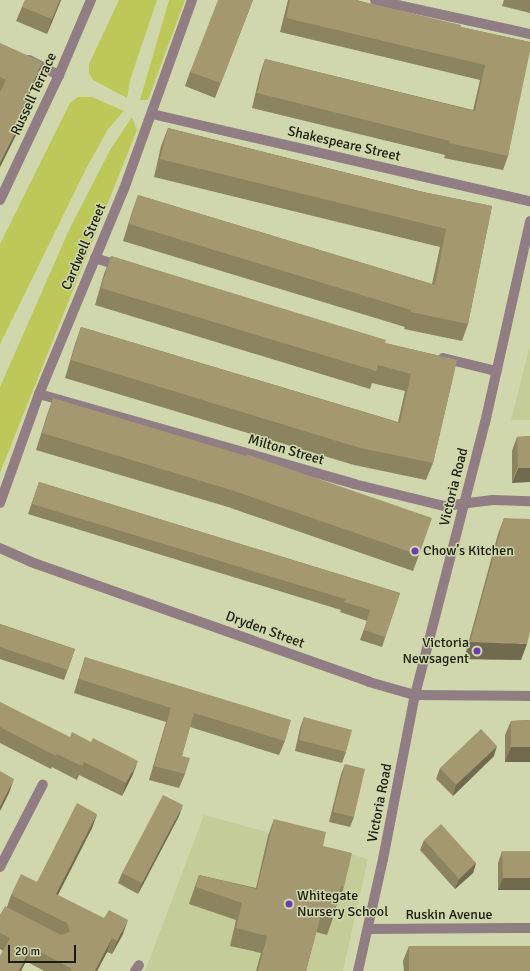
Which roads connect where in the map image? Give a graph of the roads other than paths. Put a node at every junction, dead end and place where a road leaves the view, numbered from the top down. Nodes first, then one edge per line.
1 (91, 0) edge
2 (192, 0) edge
3 (375, 0) edge
4 (530, 34) edge
5 (20, 55) edge
6 (59, 75) junction
7 (152, 114) junction
8 (0, 200) edge
9 (530, 201) edge
10 (530, 221) edge
11 (95, 258) junction
12 (133, 269) edge
13 (434, 355) edge
14 (496, 371) junction
15 (39, 394) junction
16 (530, 501) edge
17 (0, 503) edge
18 (465, 504) junction
19 (0, 548) edge
20 (415, 695) junction
21 (530, 696) edge
22 (43, 784) dead end
23 (0, 867) edge
24 (530, 928) edge
25 (369, 929) junction
26 (358, 971) edge

1 - 6 street, Russell Terrace
2 - 7 street, Cardwell Street
3 - 4 street
5 - 6 street
6 - 8 street, Russell Terrace
7 - 9 street, Shakespeare Street
7 - 11 street, Cardwell Street
10 - 14 street, Victoria Road
11 - 12 street
11 - 15 street, Cardwell Street
13 - 14 street
14 - 18 street, Victoria Road
15 - 17 street, Cardwell Street
15 - 18 street, Milton Street
16 - 18 street, Milton Street
18 - 20 street, Victoria Road
19 - 20 street, Dryden Street
20 - 21 street, Dryden Street
20 - 25 street, Victoria Road
22 - 23 street
24 - 25 street, Ruskin Avenue
25 - 26 street, Victoria Road

